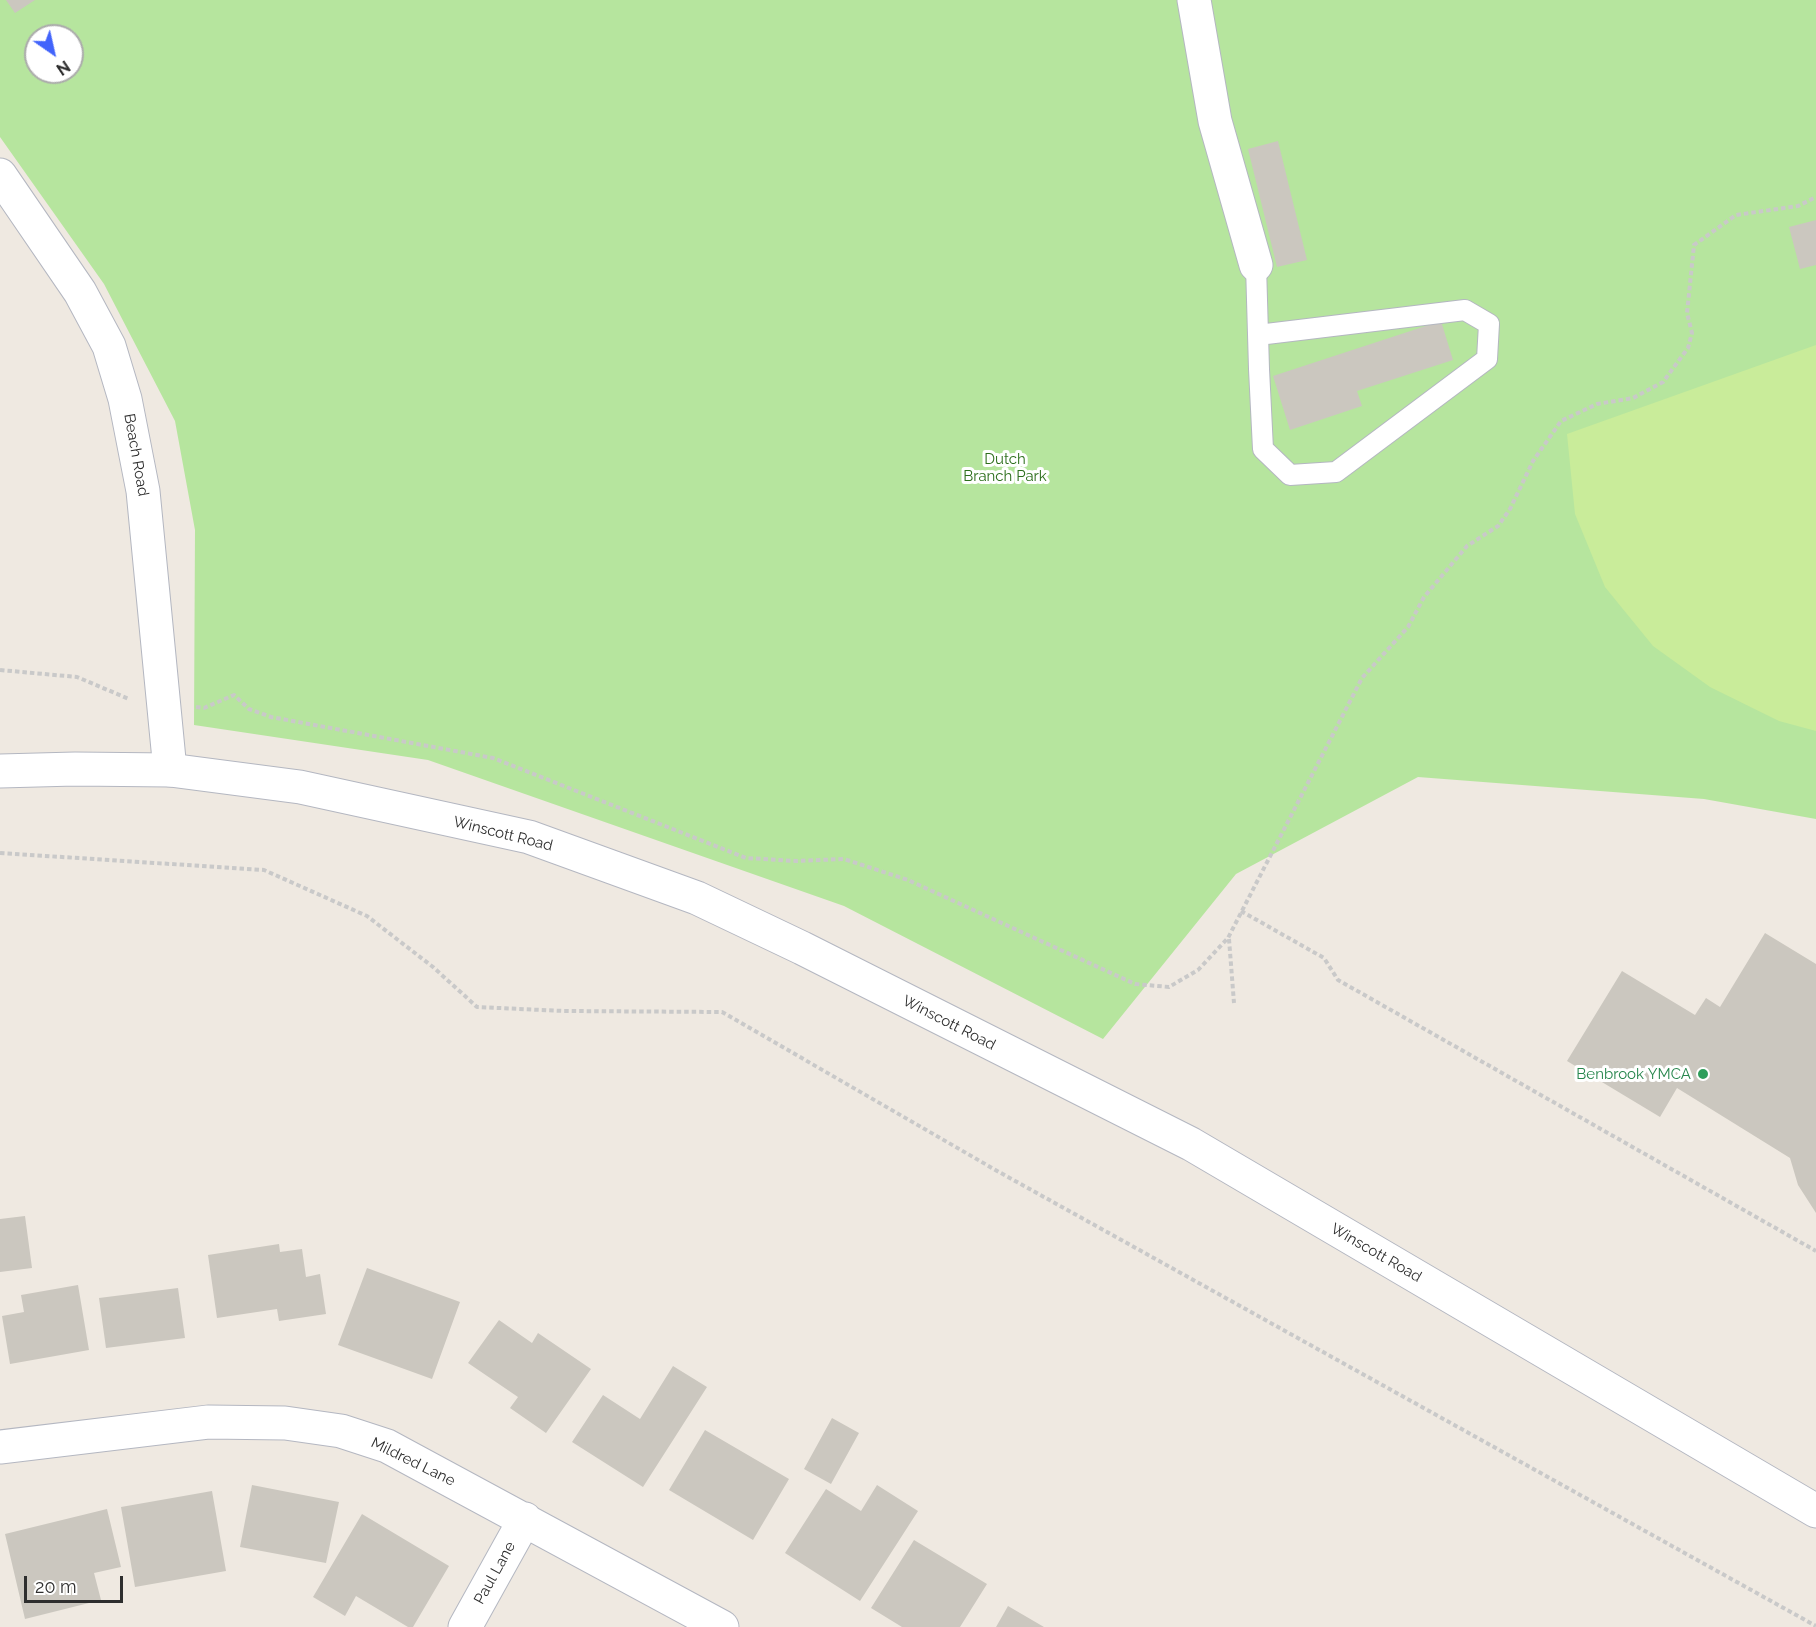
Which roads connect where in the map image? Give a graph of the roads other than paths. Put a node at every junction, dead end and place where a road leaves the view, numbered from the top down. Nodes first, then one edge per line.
1 (1194, 0) edge
2 (0, 174) edge
3 (1256, 266) joint
4 (1258, 335) junction
5 (170, 770) junction
6 (0, 771) edge
7 (0, 1448) edge
8 (1816, 1511) edge
9 (525, 1519) junction
10 (465, 1627) edge
11 (722, 1627) edge

1 - 3 main road
2 - 5 main road, Beach Road
3 - 4 lane
4 - 4 lane
5 - 6 main road, Winscott Road
5 - 8 main road, Winscott Road
7 - 9 main road, Mildred Lane
9 - 10 main road, Paul Lane
9 - 11 main road, Mildred Lane

